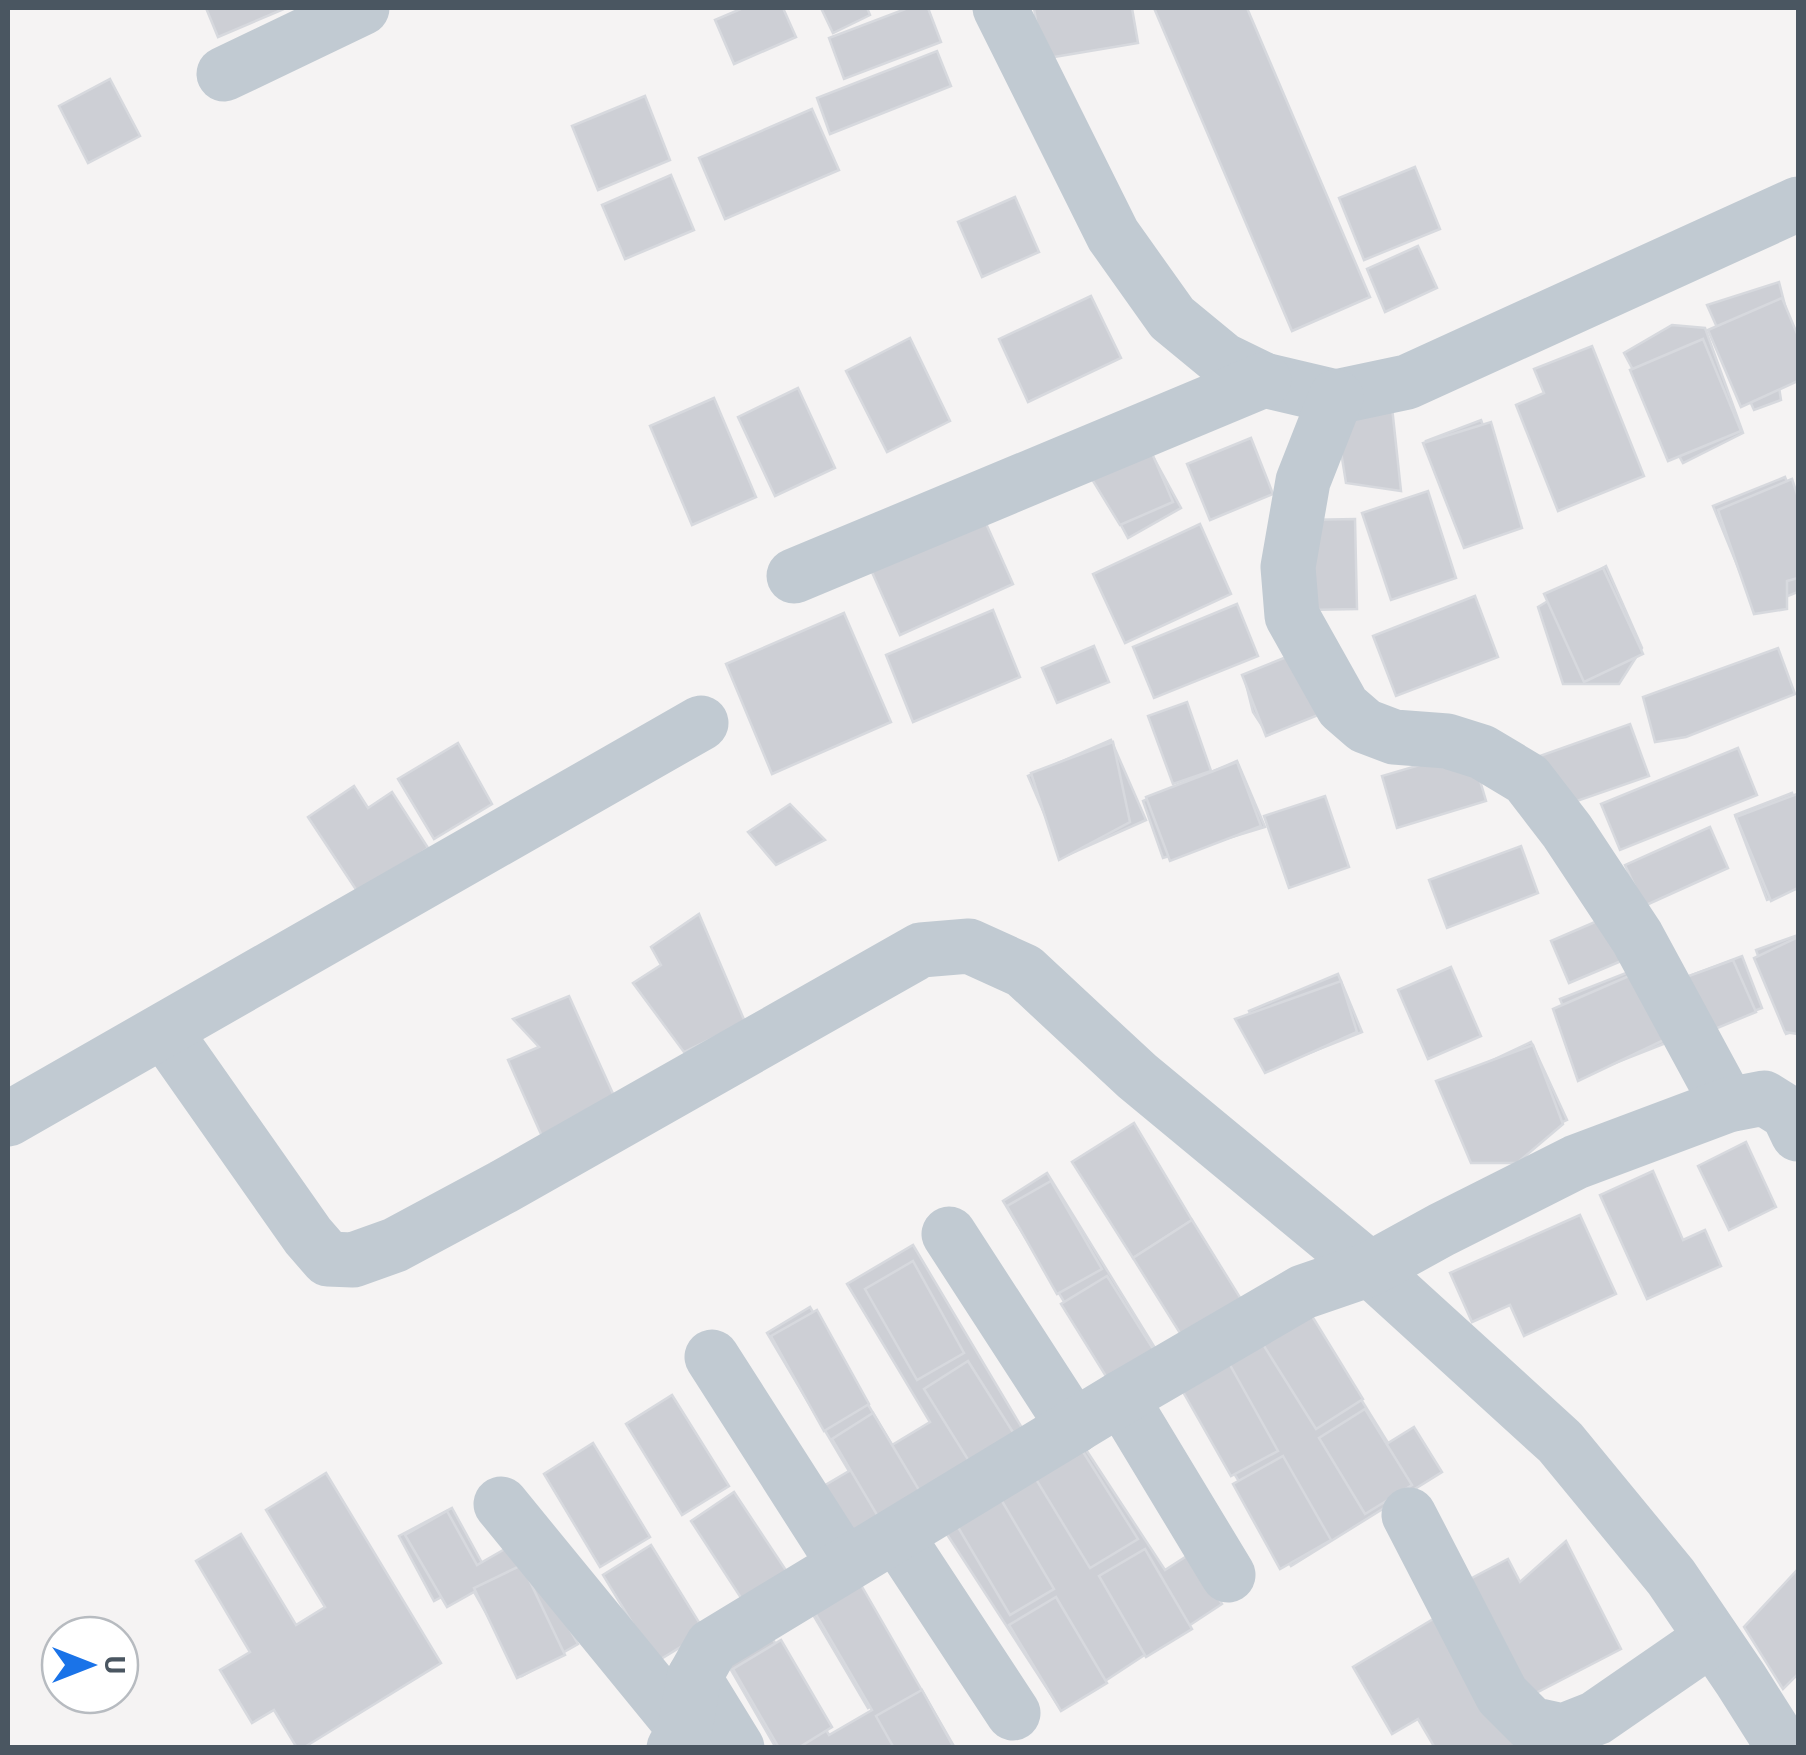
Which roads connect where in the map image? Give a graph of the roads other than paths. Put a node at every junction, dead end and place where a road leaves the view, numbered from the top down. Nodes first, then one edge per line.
1 (362, 8) edge
2 (1000, 8) edge
3 (224, 74) dead end
4 (1798, 204) edge
5 (1264, 380) junction
6 (1336, 398) junction
7 (794, 576) dead end
8 (701, 723) dead end
9 (164, 1031) junction
10 (1728, 1105) junction
11 (8, 1119) edge
12 (1798, 1134) edge
13 (949, 1234) dead end
14 (1370, 1270) junction
15 (712, 1357) dead end
16 (1121, 1398) junction
17 (1074, 1428) junction
18 (502, 1504) dead end
19 (1409, 1515) dead end
20 (896, 1535) junction
21 (845, 1566) junction
22 (1228, 1576) dead end
23 (1712, 1638) junction
24 (1012, 1714) dead end
25 (684, 1718) edge
26 (737, 1748) edge
27 (1784, 1748) edge

1 - 3 street
2 - 5 street
4 - 6 street
5 - 6 street
5 - 7 street
6 - 10 street
8 - 9 street
9 - 11 street
9 - 14 street
10 - 12 street
10 - 14 street
13 - 17 street
14 - 16 street
14 - 23 street
15 - 21 street
16 - 17 street
16 - 22 street
17 - 20 street
18 - 25 street
19 - 23 street
20 - 21 street
20 - 24 street
21 - 25 street
23 - 27 street
25 - 26 street

